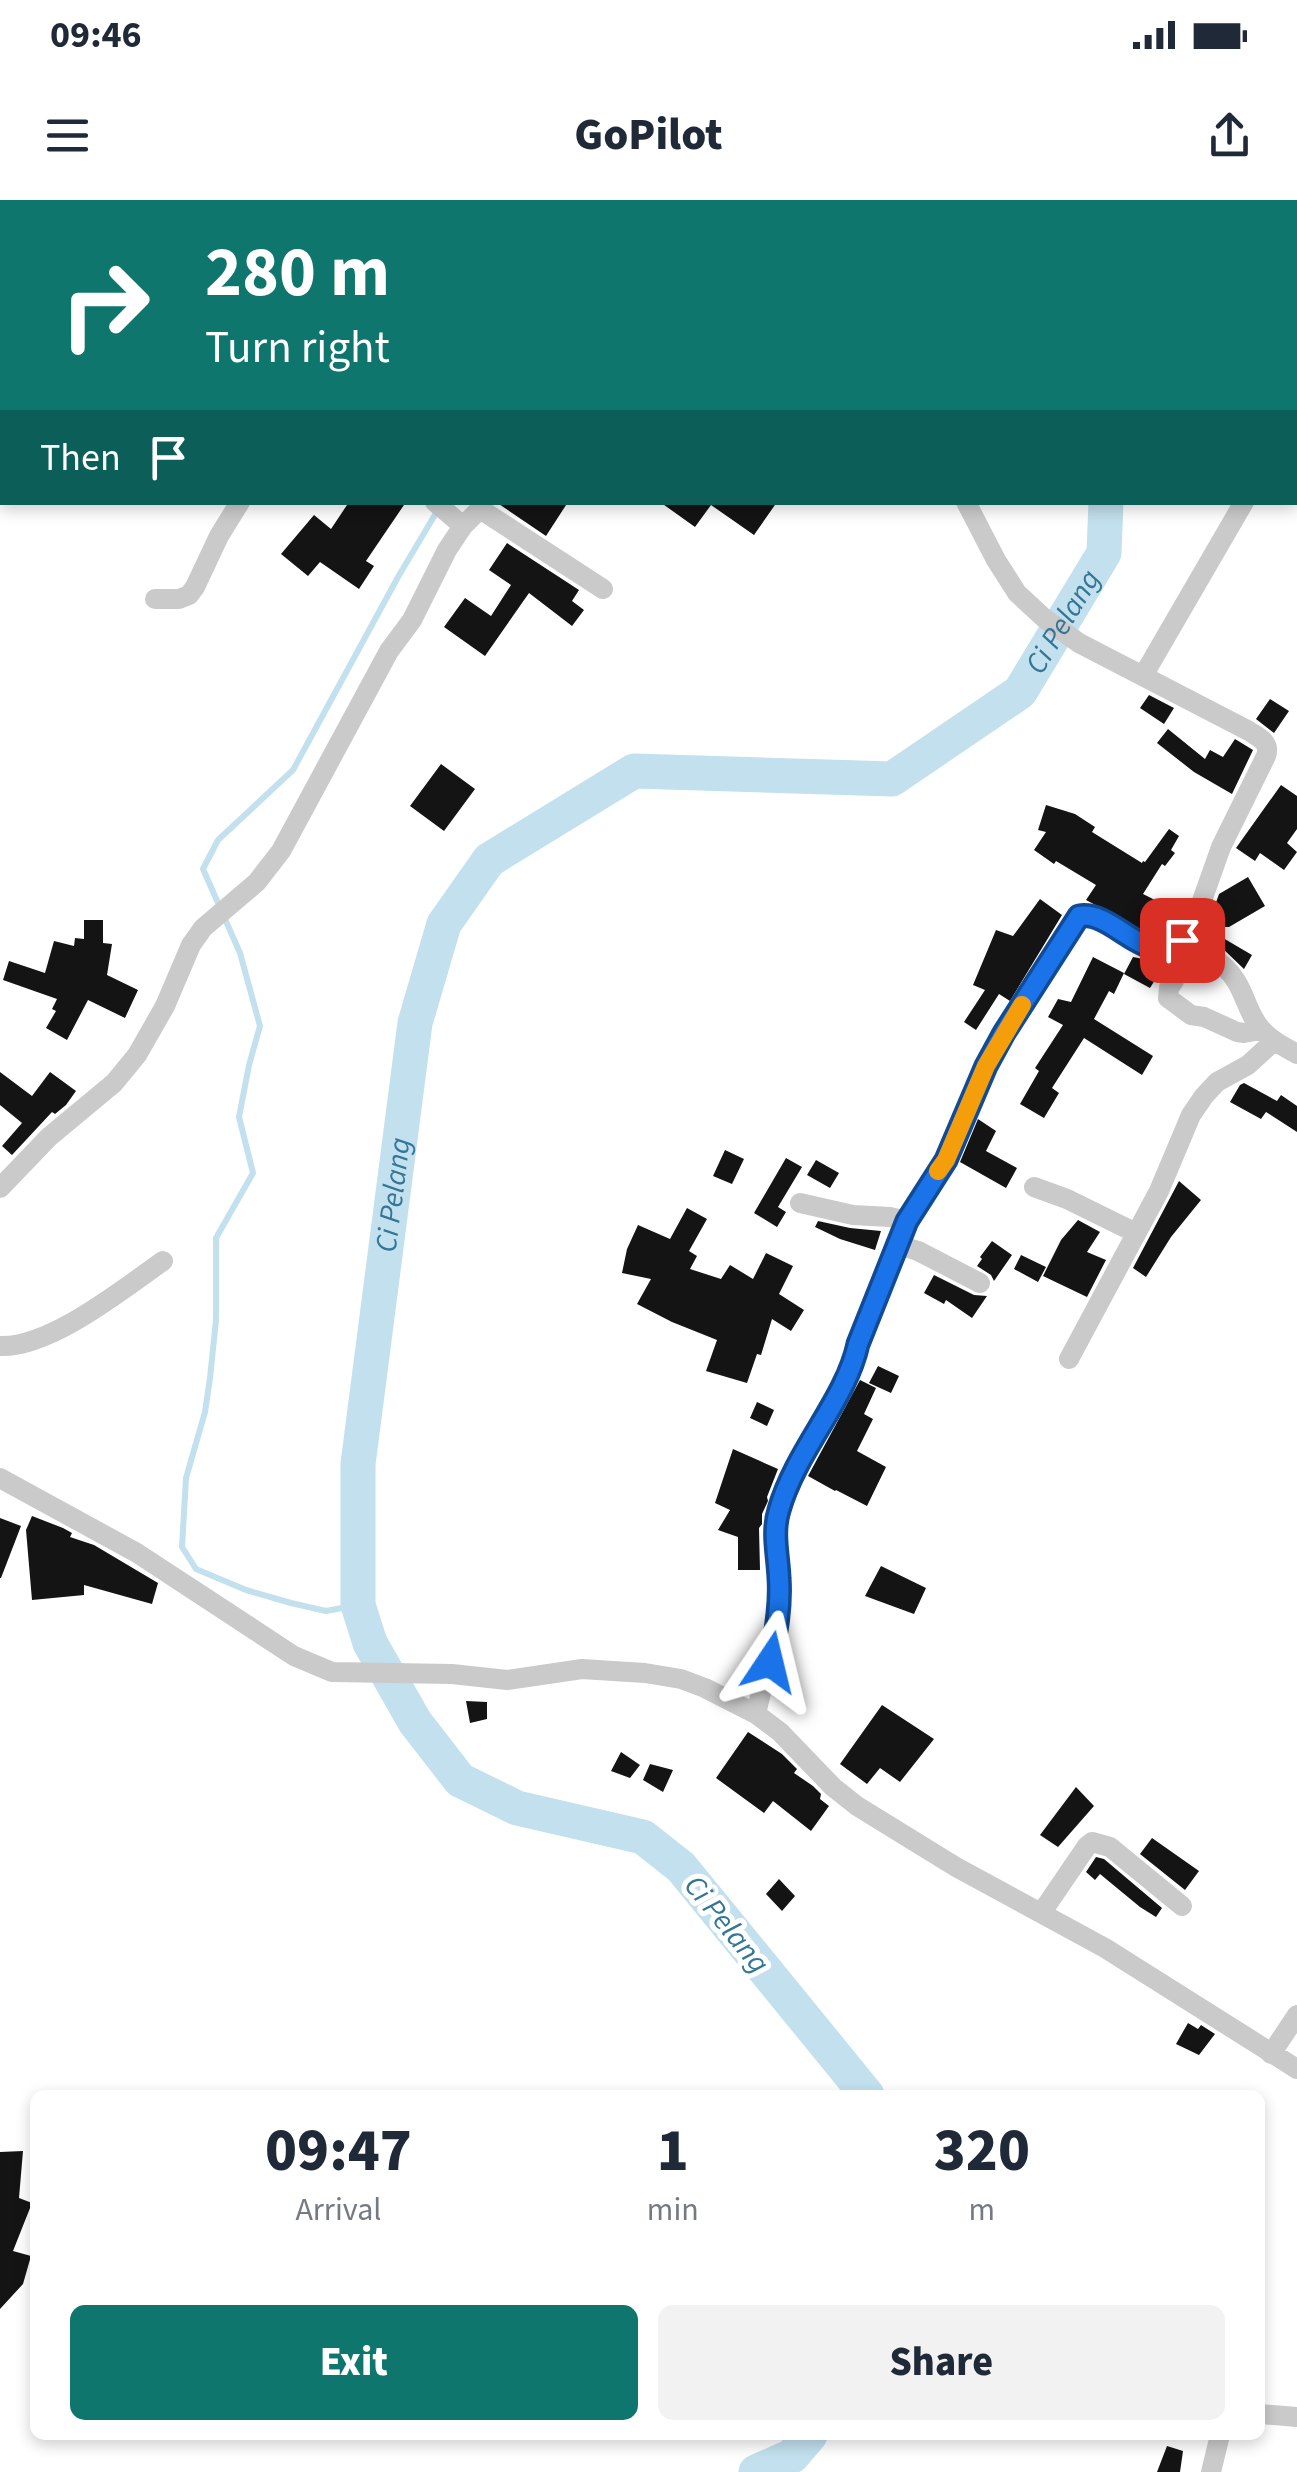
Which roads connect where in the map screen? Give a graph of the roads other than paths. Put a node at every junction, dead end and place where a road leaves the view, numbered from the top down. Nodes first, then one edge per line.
1 (238, 505) edge
2 (438, 505) edge
3 (968, 505) edge
4 (1242, 505) edge
5 (481, 506) edge
6 (463, 526) junction
7 (603, 589) dead end
8 (156, 599) dead end
9 (1143, 676) junction
10 (1187, 942) junction
11 (1174, 981) dead end
12 (1267, 1035) junction
13 (1297, 1054) edge
14 (1034, 1187) dead end
15 (0, 1188) edge
16 (800, 1202) dead end
17 (907, 1221) junction
18 (1136, 1234) junction
19 (899, 1245) junction
20 (164, 1262) dead end
21 (980, 1282) dead end
22 (0, 1346) edge
23 (1069, 1359) dead end
24 (0, 1478) edge
25 (756, 1714) junction
26 (1182, 1906) dead end
27 (1042, 1912) junction
28 (1297, 2015) edge
29 (1271, 2054) junction
30 (1297, 2069) edge
31 (1265, 2414) edge
32 (1297, 2417) edge
33 (1219, 2440) edge
34 (1211, 2472) edge

1 - 8 street
2 - 6 street
3 - 9 street
4 - 9 street
5 - 6 street
5 - 7 street
6 - 15 street
9 - 10 street
10 - 12 street
10 - 17 street
11 - 12 street
12 - 13 street
12 - 18 street
14 - 18 street
16 - 17 street
17 - 19 street
18 - 23 street
19 - 21 street
19 - 25 street
20 - 22 street
24 - 25 street
25 - 27 street
26 - 27 street
27 - 29 street
28 - 29 street
29 - 30 street
31 - 32 street
33 - 34 street

